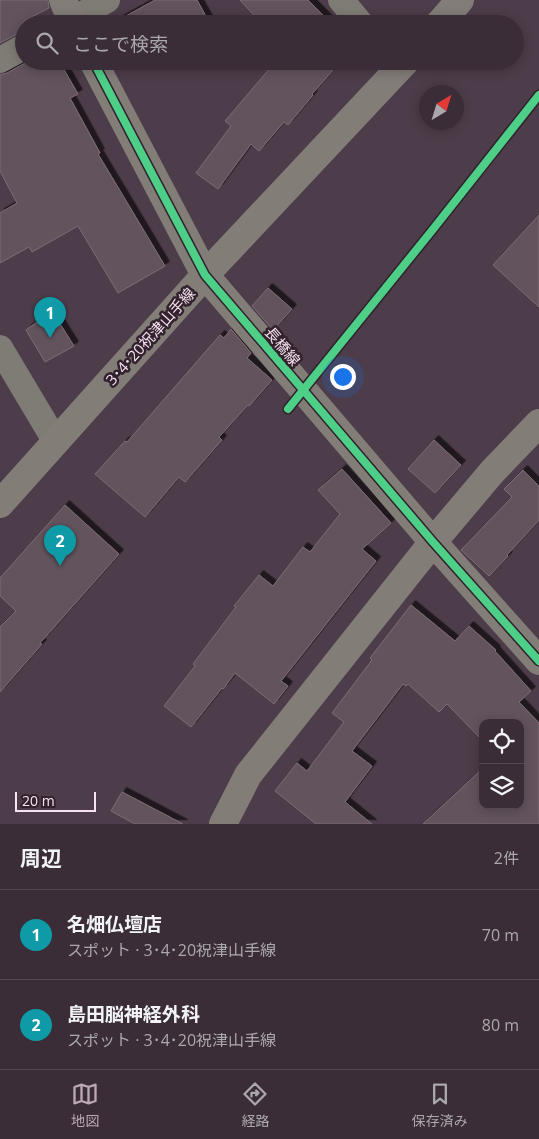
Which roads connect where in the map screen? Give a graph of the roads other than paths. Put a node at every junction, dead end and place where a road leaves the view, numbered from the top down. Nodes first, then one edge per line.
1 (108, 0) edge
2 (341, 0) edge
3 (460, 0) edge
4 (73, 15) edge
5 (354, 15) edge
6 (447, 15) edge
7 (15, 52) edge
8 (0, 60) edge
9 (98, 70) edge
10 (394, 70) edge
11 (205, 275) junction
12 (0, 348) edge
13 (539, 423) edge
14 (56, 442) junction
15 (0, 504) edge
16 (433, 542) junction
17 (539, 661) edge
18 (223, 824) edge

1 - 4 street
2 - 5 street
3 - 6 street
7 - 8 street
9 - 11 street, 長橋線
10 - 11 street, 3･4･20祝津山手線
11 - 14 street, 3･4･20祝津山手線
11 - 16 street, 長橋線
12 - 14 street
13 - 16 street
14 - 15 street, 3･4･20祝津山手線
16 - 17 street, 長橋線
16 - 18 street

